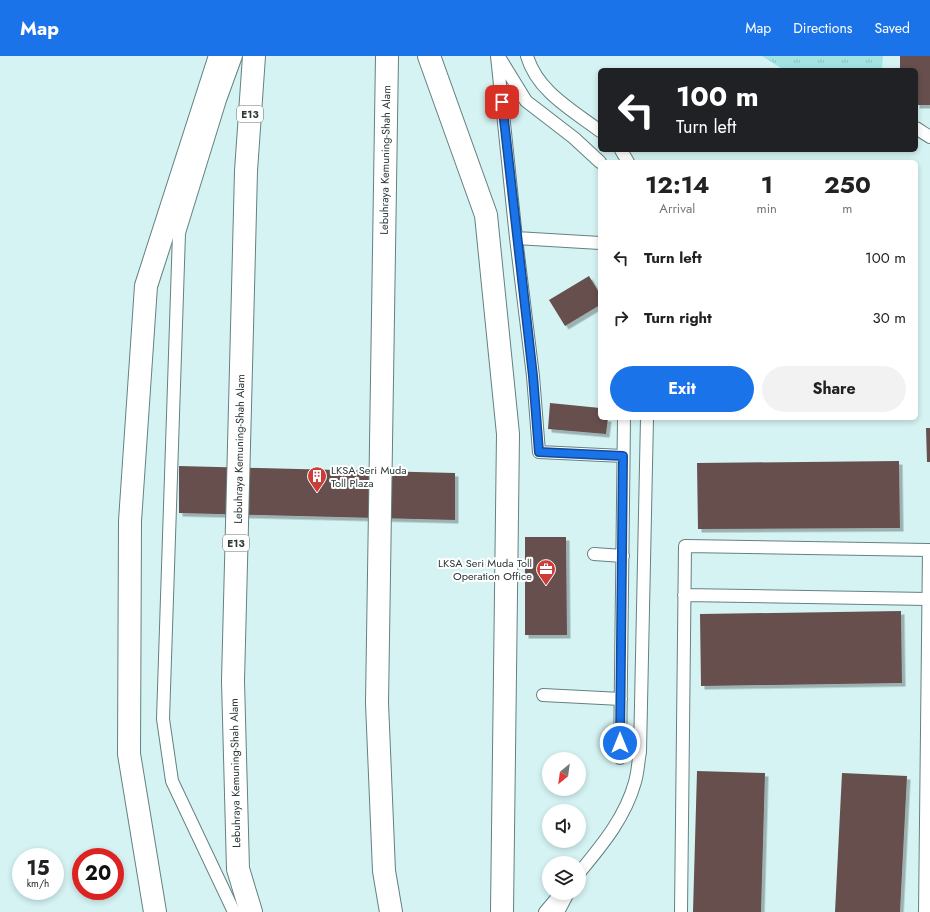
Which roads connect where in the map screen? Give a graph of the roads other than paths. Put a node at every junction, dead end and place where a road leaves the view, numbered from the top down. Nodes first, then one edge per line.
1 (220, 56) edge
2 (236, 56) edge
3 (254, 56) edge
4 (387, 56) edge
5 (429, 56) edge
6 (498, 56) edge
7 (527, 56) edge
8 (598, 129) edge
9 (918, 129) edge
10 (930, 136) edge
11 (598, 160) edge
12 (516, 238) junction
13 (598, 242) edge
14 (624, 420) edge
15 (647, 420) edge
16 (623, 456) junction
17 (929, 550) edge
18 (594, 554) dead end
19 (622, 556) junction
20 (684, 595) junction
21 (928, 599) junction
22 (543, 695) dead end
23 (621, 699) junction
24 (928, 724) edge
25 (620, 758) dead end
26 (586, 865) edge
27 (556, 900) edge
28 (564, 900) edge
29 (155, 912) edge
30 (234, 912) edge
31 (250, 912) edge
32 (391, 912) edge
33 (502, 912) edge
34 (545, 912) edge
35 (558, 912) edge
36 (681, 912) edge
37 (925, 912) edge

1 - 29 highway
2 - 30 lane
3 - 31 highway, Lebuhraya Kemuning-Shah Alam / E13
4 - 32 highway, Lebuhraya Kemuning-Shah Alam
5 - 33 highway
6 - 11 lane
6 - 12 lane
7 - 8 lane
9 - 10 lane
12 - 13 lane
12 - 16 lane
14 - 16 lane
15 - 26 lane
16 - 19 lane
17 - 20 lane
17 - 21 lane
18 - 19 lane
19 - 23 lane
20 - 21 lane
20 - 36 lane
21 - 24 lane
22 - 23 lane
23 - 25 lane
24 - 37 lane
27 - 34 lane
28 - 35 lane

